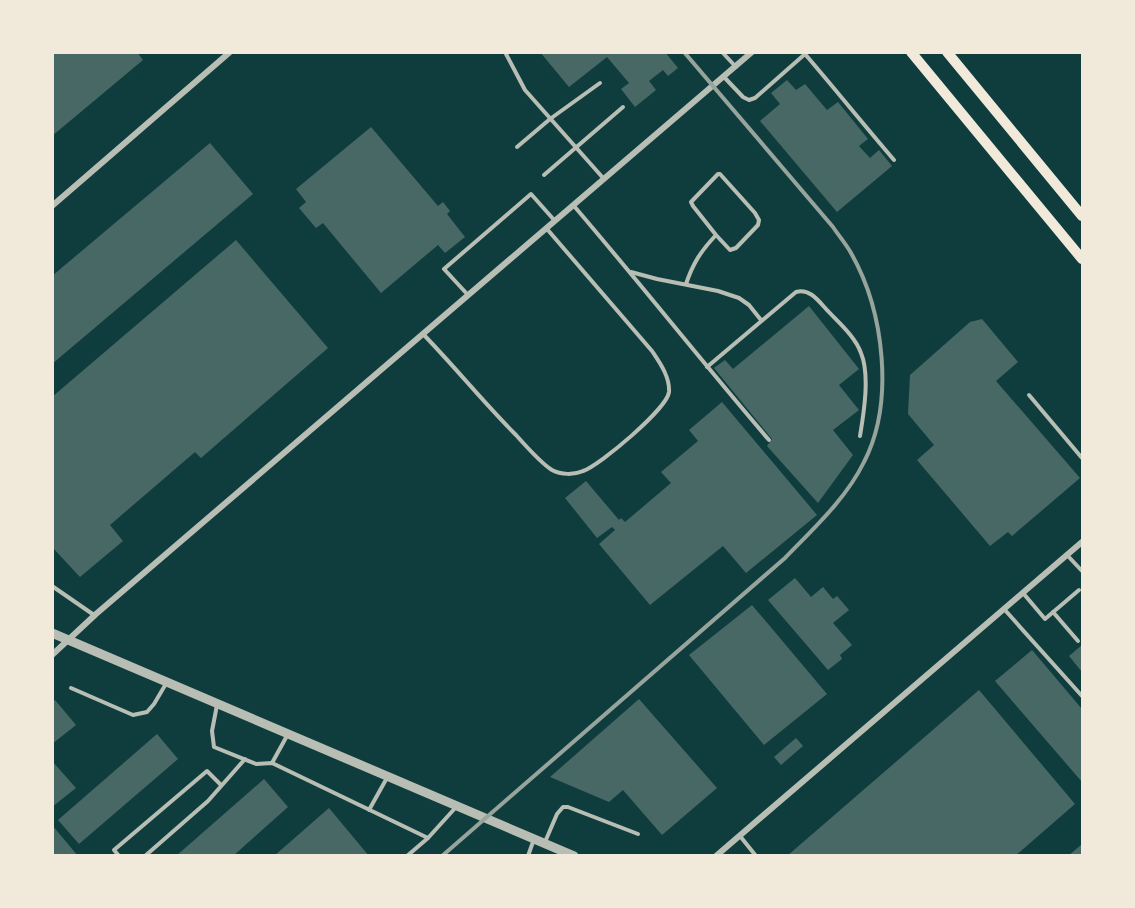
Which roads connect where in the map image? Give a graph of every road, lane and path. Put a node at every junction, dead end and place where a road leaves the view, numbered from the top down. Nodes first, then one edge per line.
1 (230, 52) edge
2 (505, 52) edge
3 (722, 52) edge
4 (752, 52) edge
5 (911, 52) edge
6 (947, 52) edge
7 (804, 53) edge
8 (735, 67) junction
9 (724, 77) junction
10 (600, 83) dead end
11 (623, 107) dead end
12 (550, 119) junction
13 (517, 147) dead end
14 (576, 147) junction
15 (894, 160) dead end
16 (544, 175) dead end
17 (604, 180) junction
18 (52, 206) edge
19 (574, 206) junction
20 (1083, 216) edge
21 (555, 222) junction
22 (547, 229) junction
23 (716, 235) junction
24 (1083, 259) edge
25 (631, 272) junction
26 (686, 284) junction
27 (468, 296) junction
28 (761, 320) junction
29 (423, 334) junction
30 (707, 367) junction
31 (1029, 395) dead end
32 (860, 436) dead end
33 (769, 440) dead end
34 (1083, 458) edge
35 (1083, 542) edge
36 (1067, 555) junction
37 (1083, 571) edge
38 (52, 586) edge
39 (1079, 590) dead end
40 (1022, 593) junction
41 (1004, 609) junction
42 (1053, 612) junction
43 (94, 616) junction
44 (52, 633) edge
45 (69, 640) junction
46 (1078, 641) dead end
47 (52, 654) edge
48 (167, 682) junction
49 (71, 688) dead end
50 (1083, 696) edge
51 (218, 703) junction
52 (288, 733) junction
53 (245, 759) junction
54 (272, 763) junction
55 (388, 776) junction
56 (221, 785) junction
57 (458, 805) junction
58 (369, 810) junction
59 (638, 834) dead end
60 (739, 836) junction
61 (428, 838) junction
62 (534, 838) junction
63 (544, 843) junction
64 (119, 855) edge
65 (145, 855) edge
66 (407, 855) edge
67 (528, 855) edge
68 (574, 855) edge
69 (716, 855) edge
70 (756, 855) edge

1 - 18 street
2 - 12 lane
3 - 8 lane
4 - 8 street
5 - 24 main road
6 - 20 main road
7 - 9 lane
7 - 15 lane
8 - 9 street
9 - 17 street
10 - 12 lane
11 - 14 lane
12 - 13 lane
12 - 14 lane
14 - 16 lane
14 - 17 lane
17 - 19 street
19 - 21 street
19 - 25 lane
21 - 22 street
21 - 27 lane
22 - 27 street
22 - 29 lane
23 - 23 lane
23 - 26 lane
25 - 26 lane
25 - 30 lane
26 - 28 lane
27 - 29 street
28 - 30 lane
28 - 32 lane
29 - 43 street
30 - 33 lane
31 - 34 lane
35 - 36 street
36 - 37 lane
36 - 40 street
38 - 43 lane
39 - 42 lane
40 - 41 street
40 - 42 lane
41 - 50 lane
41 - 60 street
42 - 46 lane
43 - 45 street
44 - 45 street
45 - 47 street
45 - 48 street
48 - 49 lane
48 - 51 street
51 - 52 street
51 - 53 lane
52 - 54 lane
52 - 55 street
53 - 54 lane
53 - 56 lane
54 - 58 lane
55 - 57 street
55 - 58 lane
56 - 64 lane
56 - 65 lane
57 - 61 lane
57 - 62 street
58 - 61 lane
59 - 63 lane
60 - 69 street
60 - 70 lane
61 - 66 lane
62 - 63 street
62 - 67 lane
63 - 68 street

